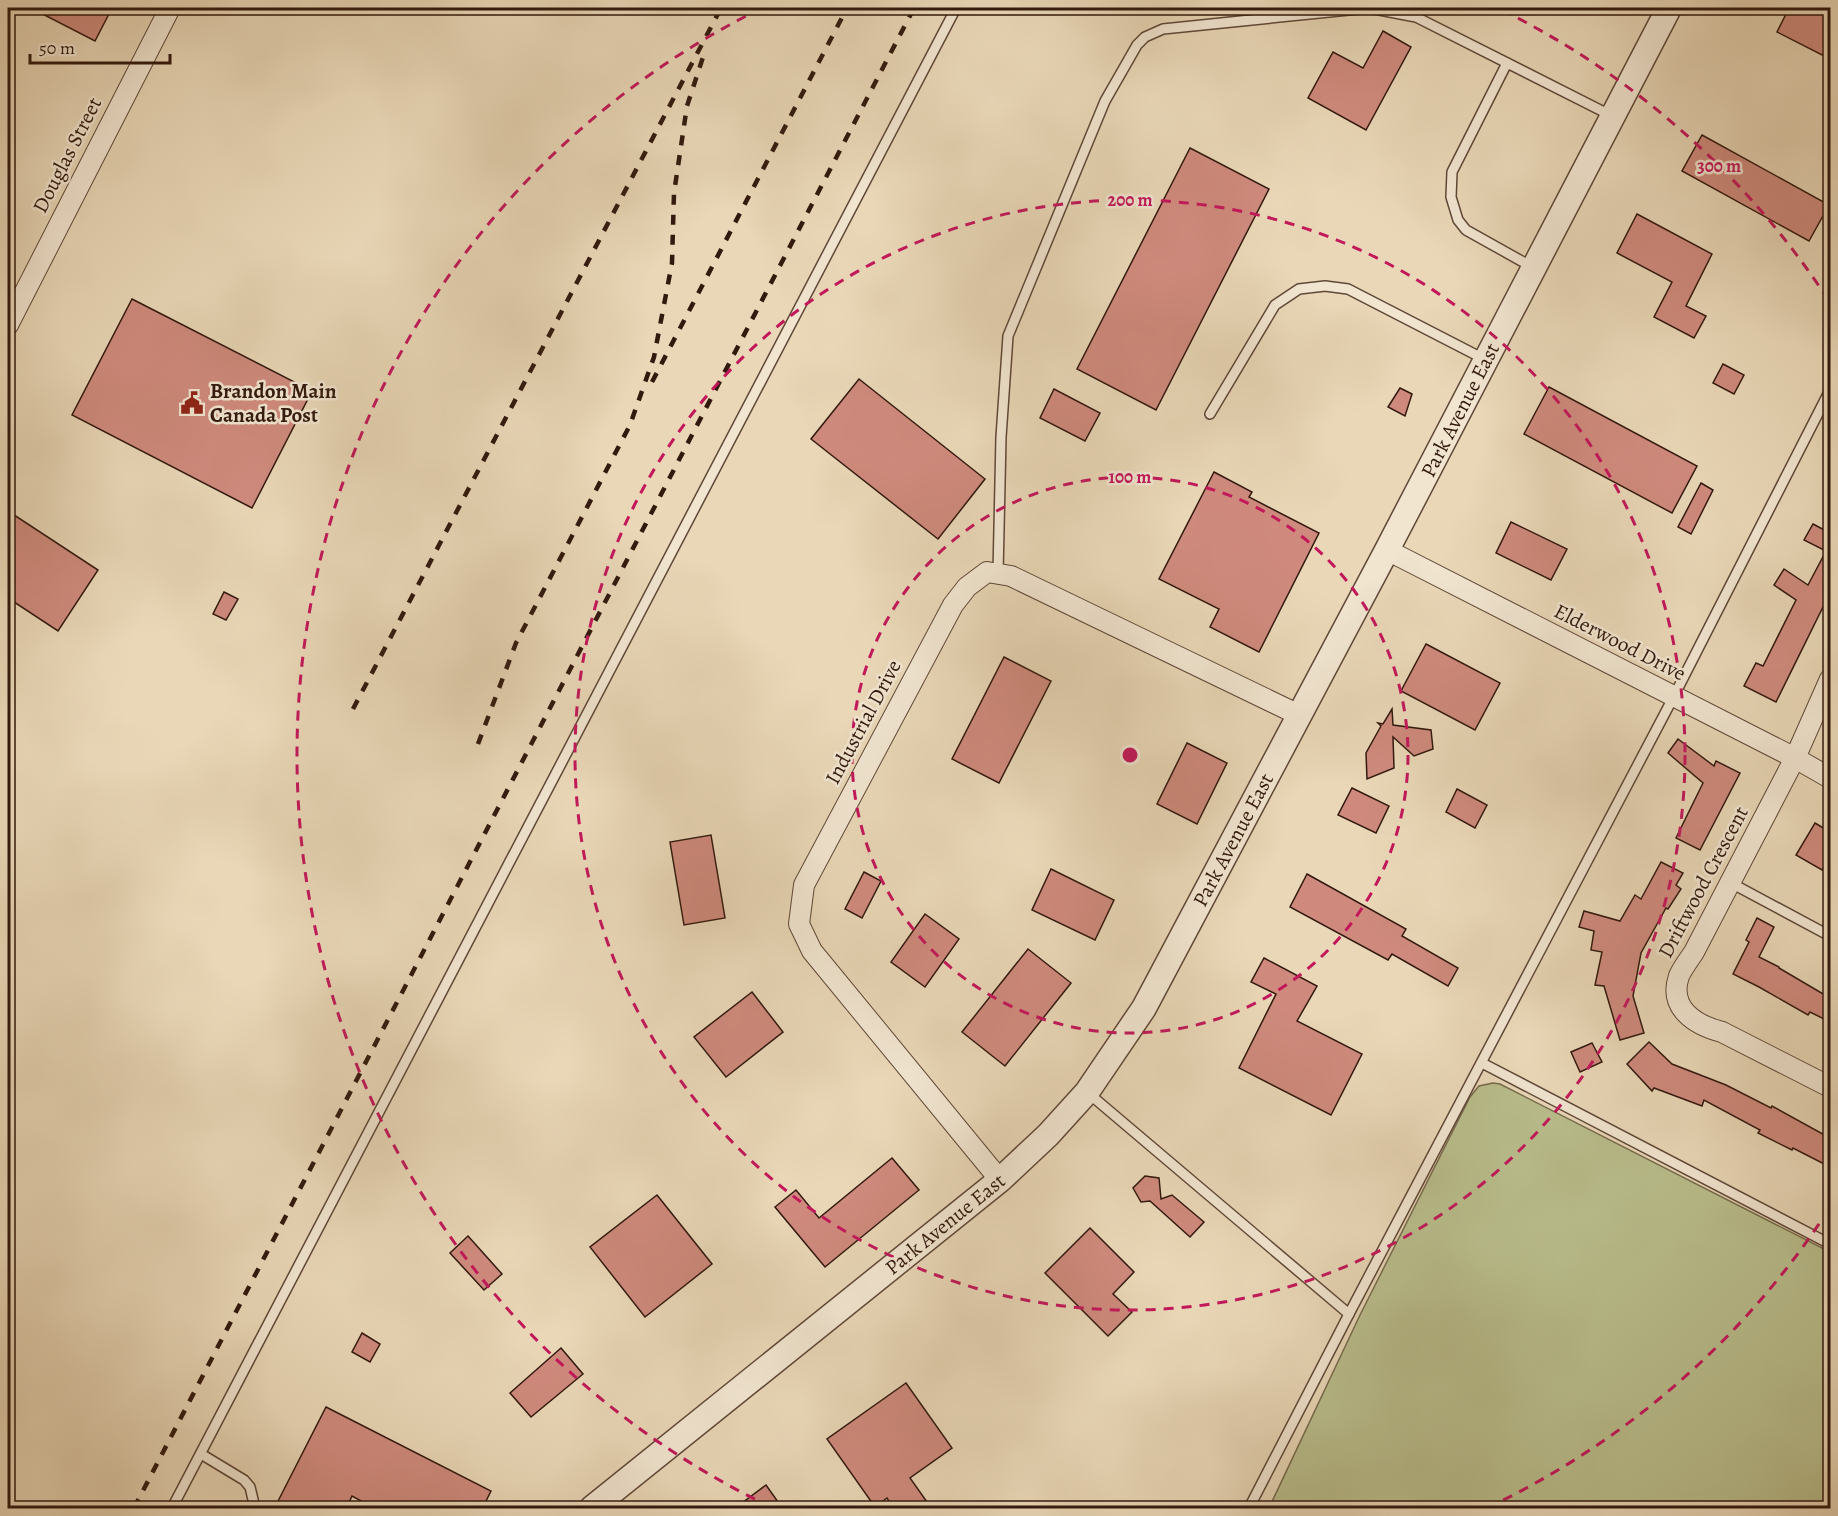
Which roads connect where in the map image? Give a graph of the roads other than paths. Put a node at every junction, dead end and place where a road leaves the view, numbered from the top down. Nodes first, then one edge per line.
1 (170, 8) edge
2 (956, 8) edge
3 (1669, 8) edge
4 (1508, 63) junction
5 (1613, 116) junction
6 (1534, 268) junction
7 (8, 325) edge
8 (1486, 360) junction
9 (1830, 390) edge
10 (1210, 414) dead end
11 (1388, 550) junction
12 (998, 574) junction
13 (1830, 679) edge
14 (1674, 696) junction
15 (1299, 715) junction
16 (1795, 758) junction
17 (1830, 778) edge
18 (1731, 883) junction
19 (1830, 936) edge
20 (1482, 1063) junction
21 (1830, 1087) edge
22 (1087, 1092) junction
23 (1000, 1180) junction
24 (1830, 1244) edge
25 (1349, 1314) junction
26 (201, 1454) junction
27 (172, 1509) edge
28 (255, 1509) edge
29 (592, 1509) edge
30 (1249, 1509) edge

1 - 7 street, Douglas Street
2 - 26 lane
3 - 5 street, Park Avenue East
4 - 5 lane
4 - 6 lane
4 - 12 lane
5 - 6 street, Park Avenue East
6 - 8 street, Park Avenue East
8 - 10 lane
8 - 11 street, Park Avenue East
9 - 14 lane
11 - 14 street, Elderwood Drive
11 - 15 street, Park Avenue East
12 - 15 street
12 - 23 street, Industrial Drive
13 - 16 street, Driftwood Crescent
14 - 16 street, Elderwood Drive
14 - 20 lane
15 - 22 street, Park Avenue East
16 - 17 street, Elderwood Drive
16 - 18 street, Driftwood Crescent
18 - 19 lane
18 - 21 street, Driftwood Crescent
20 - 24 lane
20 - 25 lane
22 - 23 street, Park Avenue East
22 - 25 lane
23 - 29 street, Park Avenue East
25 - 30 lane
26 - 27 lane
26 - 28 lane

